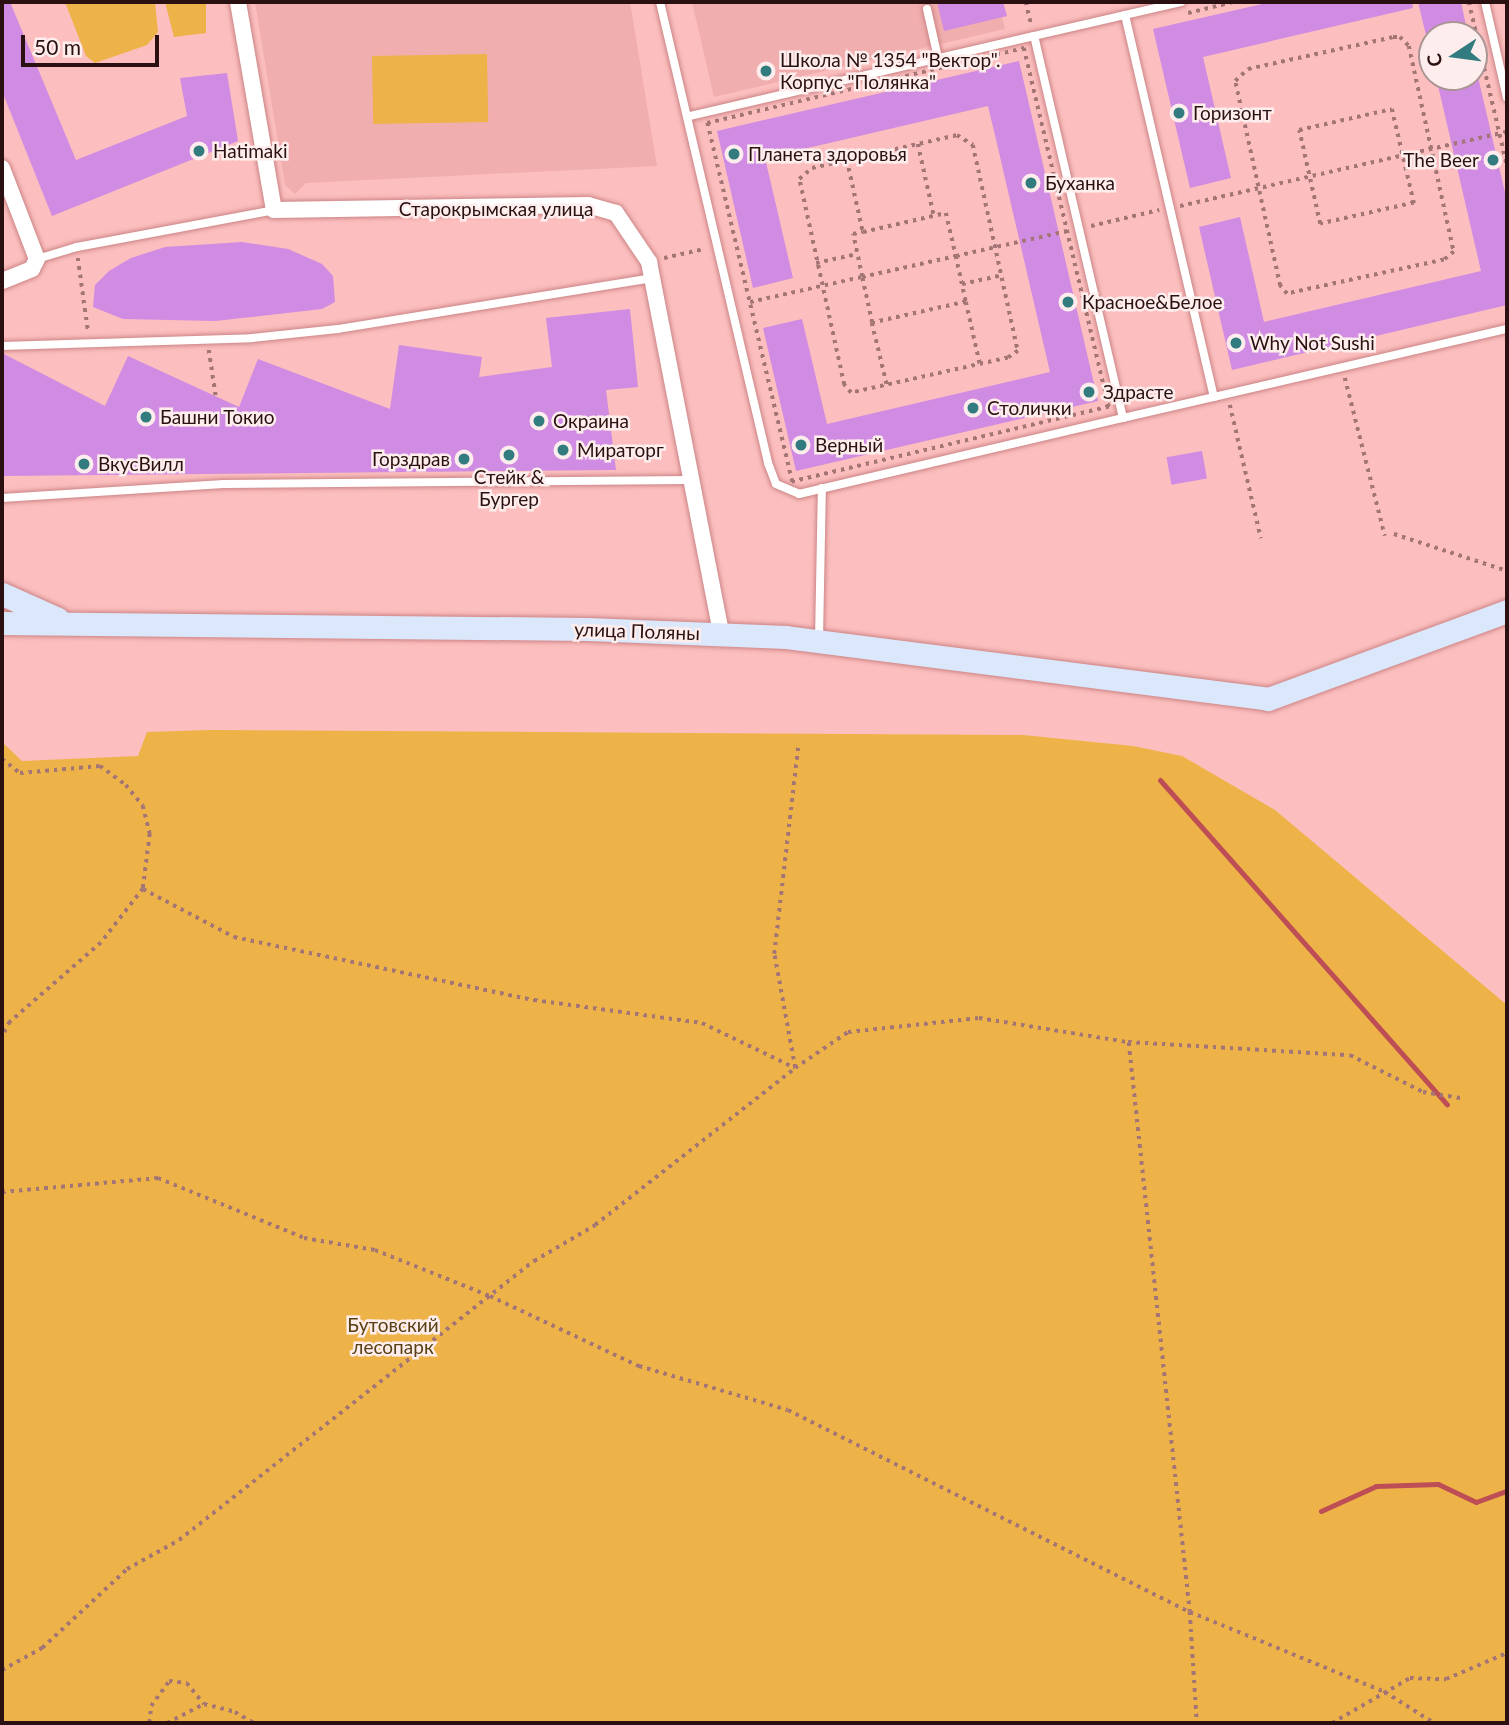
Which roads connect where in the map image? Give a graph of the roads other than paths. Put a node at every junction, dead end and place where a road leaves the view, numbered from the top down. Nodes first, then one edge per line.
1 (238, 2) edge
2 (660, 2) edge
3 (1181, 2) edge
4 (1485, 2) edge
5 (927, 9) dead end
6 (1125, 15) junction
7 (1034, 36) junction
8 (938, 58) junction
9 (1507, 98) edge
10 (687, 117) junction
11 (2, 168) edge
12 (274, 210) junction
13 (37, 259) junction
14 (652, 278) junction
15 (2, 281) edge
16 (1507, 328) edge
17 (2, 346) edge
18 (1214, 397) junction
19 (1123, 418) junction
20 (694, 480) junction
21 (822, 488) junction
22 (2, 498) edge
23 (2, 594) edge
24 (1507, 611) edge
25 (2, 622) edge
26 (64, 622) junction
27 (722, 634) junction
28 (819, 641) junction

1 - 12 street
2 - 10 lane
3 - 6 lane
4 - 9 lane
5 - 8 lane
6 - 7 lane
6 - 18 lane
7 - 8 lane
7 - 19 lane
8 - 10 lane
10 - 21 lane
11 - 13 street
12 - 13 lane
12 - 14 street, Старокрымская улица
13 - 15 street
14 - 17 lane
14 - 20 street, Старокрымская улица
16 - 18 lane
18 - 19 lane
19 - 21 lane
20 - 22 lane
20 - 27 street, Старокрымская улица
21 - 28 lane
23 - 26 main road
24 - 28 main road, улица Поляны
25 - 26 main road, улица Поляны
26 - 27 main road, улица Поляны
27 - 28 main road, улица Поляны

